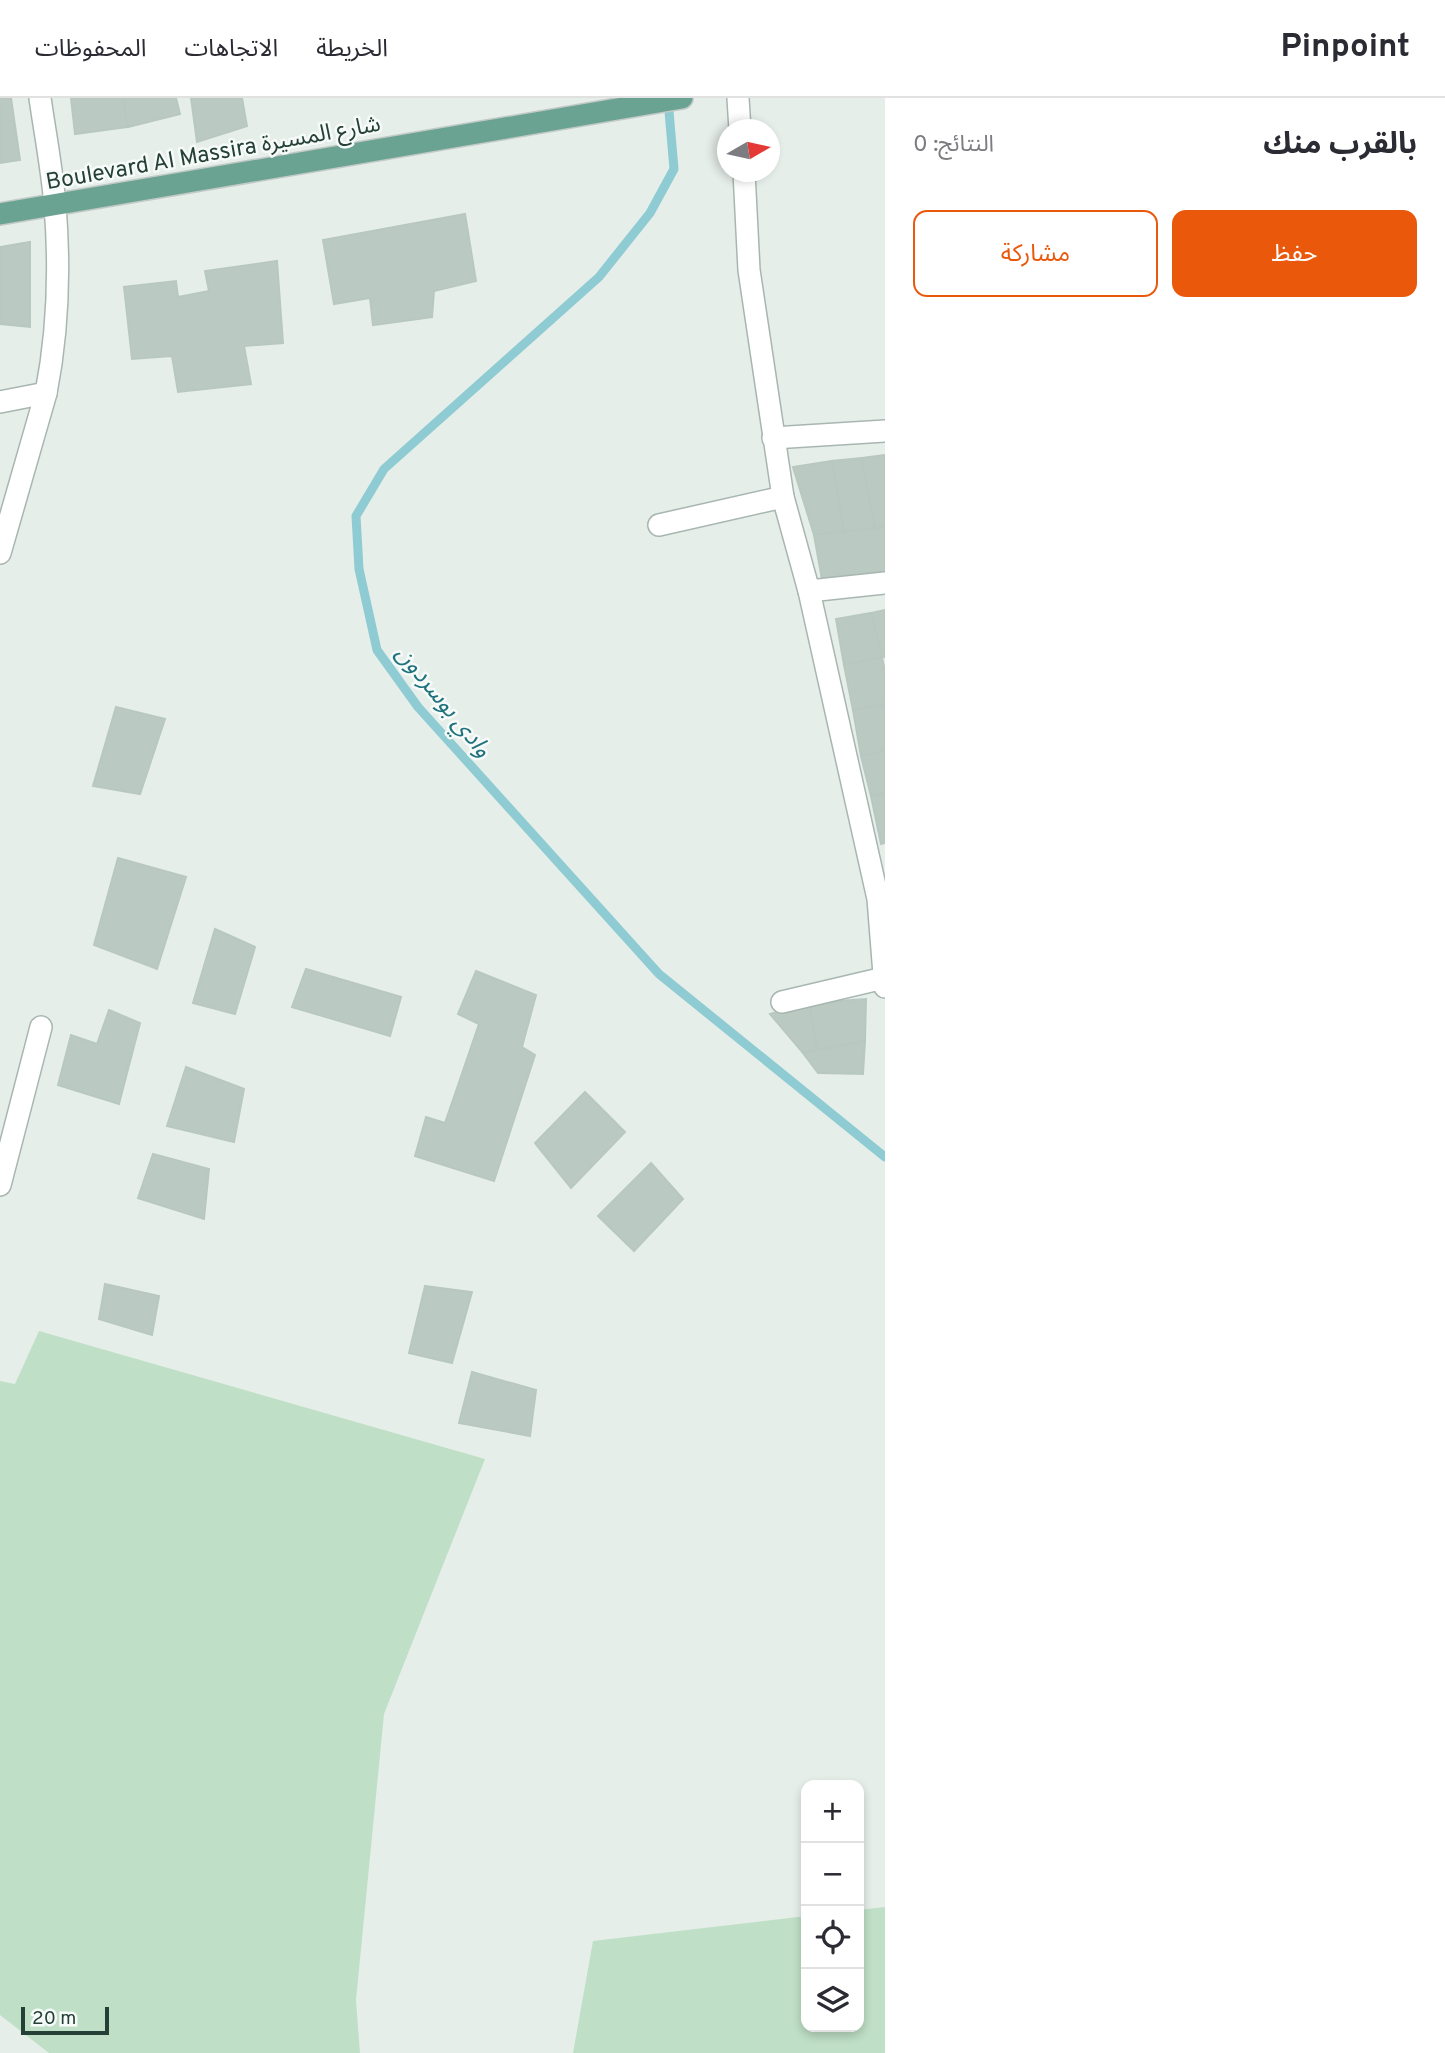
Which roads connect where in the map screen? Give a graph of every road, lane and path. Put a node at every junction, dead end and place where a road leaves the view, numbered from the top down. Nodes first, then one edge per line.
1 (40, 98) edge
2 (682, 98) edge
3 (738, 98) edge
4 (739, 119) edge
5 (745, 182) edge
6 (55, 205) junction
7 (0, 214) edge
8 (46, 393) junction
9 (0, 402) edge
10 (885, 431) edge
11 (773, 438) junction
12 (782, 497) junction
13 (659, 525) dead end
14 (0, 553) edge
15 (885, 583) edge
16 (809, 591) junction
17 (882, 898) edge
18 (884, 978) edge
19 (885, 987) edge
20 (782, 1002) dead end
21 (41, 1027) dead end
22 (0, 1185) edge

1 - 6 street
2 - 6 main road, Boulevard Al Massira شارع المسيرة
3 - 4 street
5 - 11 street
6 - 7 main road, Boulevard Al Massira شارع المسيرة
6 - 8 street
8 - 9 street
8 - 14 street
10 - 11 street
11 - 12 street
12 - 13 street
12 - 16 street
15 - 16 street
16 - 17 street
17 - 18 street
18 - 19 street
18 - 20 street
21 - 22 street

